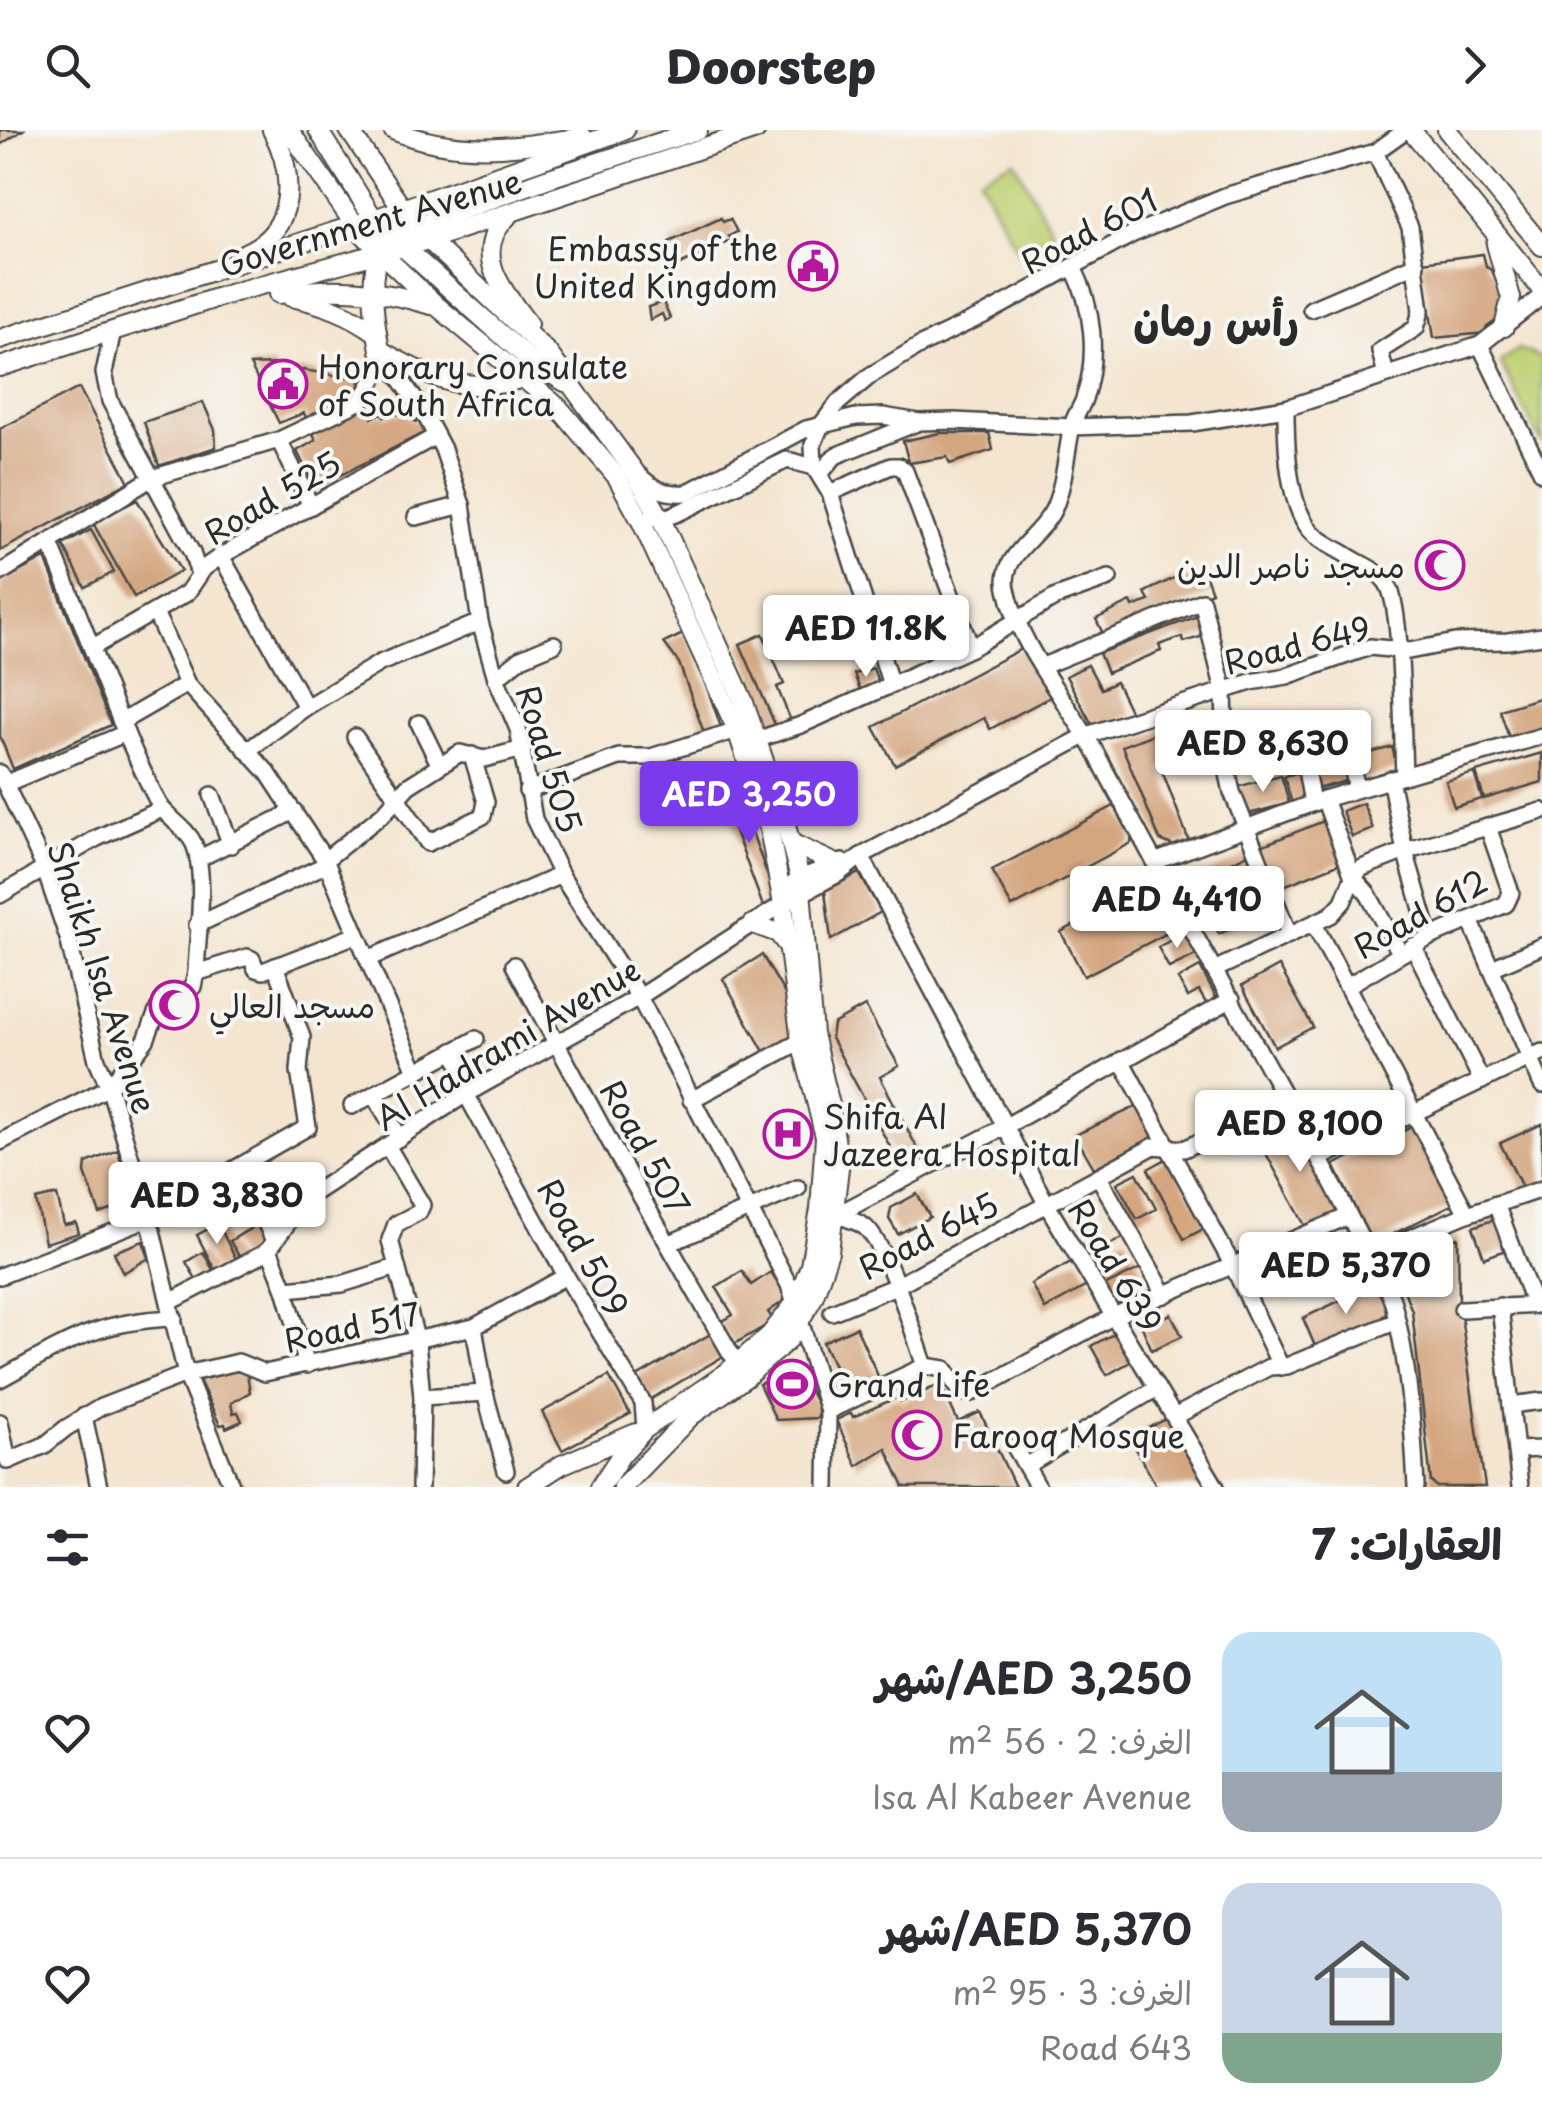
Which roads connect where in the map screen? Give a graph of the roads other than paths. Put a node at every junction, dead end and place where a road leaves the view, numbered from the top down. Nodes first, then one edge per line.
1 (272, 130) edge
2 (289, 130) edge
3 (318, 130) edge
4 (349, 130) edge
5 (393, 130) edge
6 (624, 130) edge
7 (698, 130) edge
8 (756, 130) edge
9 (1409, 130) edge
10 (1447, 130) edge
11 (1375, 152) junction
12 (1503, 197) junction
13 (401, 209) junction
14 (512, 212) junction
15 (374, 219) junction
16 (355, 225) junction
17 (1542, 228) edge
18 (1490, 229) junction
19 (403, 240) junction
20 (1542, 246) edge
21 (1416, 264) junction
22 (1072, 267) junction
23 (156, 290) junction
24 (373, 291) junction
25 (235, 292) junction
26 (1542, 293) edge
27 (279, 294) junction
28 (438, 307) junction
29 (1311, 309) dead end
30 (1504, 327) junction
31 (113, 330) junction
32 (0, 339) edge
33 (379, 342) junction
34 (1480, 345) junction
35 (548, 353) junction
36 (0, 367) edge
37 (1386, 375) junction
38 (524, 378) junction
39 (570, 386) junction
40 (1286, 408) junction
41 (918, 422) junction
42 (821, 425) junction
43 (1072, 427) junction
44 (436, 436) junction
45 (279, 440) junction
46 (634, 471) junction
47 (817, 471) junction
48 (1542, 473) edge
49 (152, 478) junction
50 (830, 493) junction
51 (630, 501) junction
52 (462, 505) junction
53 (311, 506) junction
54 (416, 517) dead end
55 (661, 519) junction
56 (50, 544) junction
57 (221, 556) junction
58 (0, 572) edge
59 (199, 574) junction
60 (1109, 578) dead end
61 (155, 612) junction
62 (480, 622) junction
63 (1018, 622) junction
64 (1542, 636) edge
65 (554, 644) dead end
66 (93, 647) junction
67 (971, 648) junction
68 (1398, 651) junction
69 (1042, 666) junction
70 (496, 678) junction
71 (187, 684) junction
72 (891, 685) junction
73 (1224, 690) junction
74 (306, 707) junction
75 (420, 723) dead end
76 (124, 728) junction
77 (736, 730) junction
78 (1086, 735) junction
79 (355, 737) dead end
80 (1542, 737) edge
81 (756, 740) junction
82 (523, 749) junction
83 (1348, 749) dead end
84 (247, 750) junction
85 (472, 755) junction
86 (439, 764) junction
87 (1305, 764) dead end
88 (1397, 777) junction
89 (2, 778) edge
90 (1358, 789) junction
91 (527, 791) junction
92 (212, 795) dead end
93 (396, 800) junction
94 (1318, 801) junction
95 (162, 809) junction
96 (294, 811) junction
97 (1542, 811) edge
98 (1488, 827) junction
99 (1245, 828) junction
100 (791, 843) junction
101 (231, 845) junction
102 (1405, 852) junction
103 (860, 856) junction
104 (198, 860) junction
105 (326, 862) junction
106 (1154, 862) junction
107 (834, 864) junction
108 (44, 867) junction
109 (561, 875) junction
110 (1353, 877) junction
111 (801, 886) junction
112 (0, 894) edge
113 (782, 898) junction
114 (1470, 920) junction
115 (752, 924) junction
116 (1314, 924) junction
117 (197, 925) junction
118 (1289, 934) junction
119 (356, 935) junction
120 (1430, 937) junction
121 (788, 946) junction
122 (1542, 946) edge
123 (1407, 950) junction
124 (368, 959) junction
125 (514, 965) dead end
126 (275, 966) junction
127 (1492, 968) junction
128 (1214, 970) junction
129 (196, 973) junction
130 (1347, 986) junction
131 (639, 997) junction
132 (1232, 999) junction
133 (476, 1039) dead end
134 (808, 1040) junction
135 (558, 1042) junction
136 (452, 1052) junction
137 (1537, 1055) edge
138 (1121, 1060) junction
139 (416, 1071) junction
140 (1482, 1082) junction
141 (1542, 1084) edge
142 (108, 1087) junction
143 (470, 1092) junction
144 (374, 1095) junction
145 (691, 1100) junction
146 (1287, 1100) junction
147 (352, 1106) dead end
148 (1413, 1114) junction
149 (1006, 1126) junction
150 (0, 1142) edge
151 (394, 1142) junction
152 (1170, 1148) junction
153 (1320, 1158) junction
154 (240, 1166) junction
155 (1099, 1176) junction
156 (798, 1188) dead end
157 (1542, 1189) edge
158 (1496, 1204) junction
159 (1047, 1205) junction
160 (749, 1208) junction
161 (828, 1212) junction
162 (1467, 1214) junction
163 (1349, 1216) junction
164 (150, 1218) junction
165 (668, 1244) junction
166 (272, 1245) junction
167 (1369, 1255) junction
168 (1232, 1266) junction
169 (397, 1267) junction
170 (782, 1268) junction
171 (809, 1268) junction
172 (0, 1276) edge
173 (566, 1276) junction
174 (896, 1286) junction
175 (285, 1289) junction
176 (1165, 1294) junction
177 (796, 1302) junction
178 (1538, 1304) edge
179 (1500, 1306) junction
180 (1462, 1309) dead end
181 (172, 1310) junction
182 (832, 1312) dead end
183 (1116, 1314) junction
184 (1397, 1321) junction
185 (801, 1322) junction
186 (474, 1327) junction
187 (418, 1342) junction
188 (731, 1354) dead end
189 (307, 1364) junction
190 (925, 1366) junction
191 (1281, 1366) junction
192 (186, 1374) junction
193 (0, 1379) edge
194 (1156, 1388) junction
195 (486, 1393) junction
196 (422, 1397) junction
197 (1542, 1401) edge
198 (1511, 1405) junction
199 (828, 1411) junction
200 (84, 1416) junction
201 (1176, 1416) junction
202 (0, 1422) edge
203 (646, 1429) junction
204 (1015, 1447) dead end
205 (1516, 1450) junction
206 (1542, 1450) edge
207 (1026, 1466) junction
208 (506, 1471) dead end
209 (99, 1487) edge
210 (232, 1487) edge
211 (420, 1487) edge
212 (527, 1487) edge
213 (600, 1487) edge
214 (622, 1487) edge
215 (827, 1487) edge
216 (1038, 1487) edge
217 (1216, 1487) edge
218 (1416, 1487) edge
219 (1520, 1487) edge

1 - 23 main road
2 - 16 main road
3 - 15 main road
4 - 13 main road
5 - 6 main road
6 - 13 main road, Government Avenue
7 - 19 main road
8 - 14 main road, Government Avenue
9 - 11 street, Road 601
9 - 18 main road
10 - 12 main road
11 - 21 street
11 - 22 street, Road 601
12 - 17 main road
12 - 20 main road
13 - 15 main road, Government Avenue
13 - 19 main road
14 - 19 main road, Government Avenue
14 - 35 main road
15 - 16 main road, Government Avenue
15 - 19 main road
16 - 19 main road
16 - 23 main road, Government Avenue
18 - 26 main road
18 - 30 main road
19 - 24 main road
19 - 25 main road, Government Avenue
19 - 28 main road
19 - 35 main road
19 - 39 main road
21 - 29 street
21 - 37 street
22 - 42 street, Road 601
22 - 43 street
23 - 32 main road, Government Avenue
24 - 27 main road
24 - 28 main road
24 - 33 main road
25 - 27 main road
25 - 31 main road, Government Avenue
26 - 30 street
27 - 33 main road
28 - 38 main road
30 - 34 street
31 - 36 main road, Government Avenue
31 - 49 street
33 - 38 main road
33 - 44 street, Road 505
33 - 45 street
34 - 37 street
34 - 48 street
35 - 39 main road
37 - 40 street
38 - 51 main road
39 - 46 main road
40 - 43 street
40 - 68 street
41 - 42 street
41 - 43 street
41 - 47 street
42 - 46 street
42 - 47 street
43 - 63 street
44 - 52 street, Road 505
44 - 53 street, Road 525
45 - 49 street
45 - 53 street
46 - 55 main road
47 - 50 street
47 - 55 street
49 - 56 street
49 - 59 street
50 - 67 street
50 - 72 street
51 - 55 street
51 - 77 main road
52 - 54 street
52 - 62 street, Road 505
53 - 57 street, Road 525
55 - 81 main road
56 - 58 street
56 - 66 street
57 - 59 street, Road 525
57 - 74 street
59 - 61 street, Road 525
60 - 63 street
61 - 66 street, Road 525
61 - 71 street
62 - 70 street, Road 505
62 - 74 street
63 - 67 street
63 - 69 street
64 - 68 street, Road 649
65 - 70 street
66 - 76 street
67 - 72 street
68 - 73 street, Road 649
68 - 88 street
69 - 73 street
69 - 78 street
70 - 82 street, Road 505
71 - 76 street
71 - 84 street
72 - 81 street
73 - 78 street, Road 649
73 - 99 street
74 - 84 street
75 - 86 street
76 - 89 street
76 - 95 street
77 - 91 street
77 - 113 main road
78 - 103 street, Road 649
78 - 106 street
79 - 93 street
80 - 88 street
81 - 100 main road
82 - 85 street
82 - 91 street, Road 505
83 - 90 street
84 - 96 street
85 - 86 street
85 - 93 street
86 - 93 street
87 - 94 street
88 - 90 street
88 - 102 street
89 - 108 street, Shaikh Isa Avenue
90 - 94 street
91 - 109 street, Road 505
92 - 101 street
93 - 105 street
94 - 99 street
94 - 110 street
95 - 104 street
95 - 108 street
96 - 101 street
96 - 105 street
97 - 98 street
98 - 102 street
98 - 114 street, Road 612
99 - 106 street
99 - 118 street
100 - 107 main road
100 - 111 main road
101 - 104 street
102 - 110 street
102 - 120 street
103 - 107 street, Road 649
103 - 111 street, Road 649
103 - 149 street, Road 639
104 - 117 street
105 - 117 street
105 - 119 street
106 - 128 street
107 - 111 street, Road 649
108 - 112 street
108 - 142 street, Shaikh Isa Avenue
109 - 124 street
109 - 131 street, Road 505
110 - 116 street
110 - 123 street
111 - 113 street, Road 649
111 - 134 main road
113 - 115 street, Al Hadrami Avenue
113 - 121 main road
114 - 120 street, Road 612
114 - 127 street
115 - 121 main road
115 - 131 street, Al Hadrami Avenue
116 - 118 street
116 - 130 street, Road 612
117 - 129 street
118 - 128 street
119 - 124 street
119 - 126 street
120 - 123 street, Road 612
121 - 134 main road
122 - 127 street
123 - 130 street, Road 612
123 - 140 street
124 - 139 street
125 - 135 street, Road 507
126 - 129 street
126 - 154 street
127 - 137 street
128 - 132 street
129 - 142 street
130 - 148 street, Road 612
131 - 135 street, Al Hadrami Avenue
131 - 145 street, Road 505
132 - 138 street
132 - 146 street
133 - 136 street
134 - 145 street
134 - 161 main road
135 - 143 street, Al Hadrami Avenue
135 - 165 street, Road 507
136 - 139 street
136 - 143 street, Road 509
137 - 140 street
137 - 141 street
138 - 149 street
138 - 152 street
139 - 144 street
140 - 148 street
142 - 150 street
142 - 164 street, Shaikh Isa Avenue
143 - 151 street, Al Hadrami Avenue
143 - 173 street, Road 509
144 - 147 street
144 - 151 street
145 - 160 street, Road 505
146 - 152 street, Road 645
146 - 153 street
148 - 153 street
148 - 162 street, Road 612
149 - 159 street, Road 639
149 - 161 street
151 - 166 street, Al Hadrami Avenue
151 - 169 street
152 - 155 street, Road 645
152 - 168 street
153 - 163 street
154 - 164 street
154 - 166 street
155 - 159 street, Road 645
155 - 176 street
156 - 160 street
157 - 158 street
158 - 162 street
158 - 178 street
159 - 174 street, Road 645
159 - 183 street, Road 639
160 - 165 street
160 - 170 street, Road 505
161 - 171 main road
161 - 174 street
161 - 185 main road
162 - 167 street
163 - 167 street
163 - 168 street
164 - 172 street
164 - 181 street, Shaikh Isa Avenue
165 - 188 street, Road 507
166 - 175 street
166 - 181 street, Al Hadrami Avenue
167 - 184 street
168 - 176 street
168 - 191 street
169 - 175 street
169 - 187 street
170 - 171 street
170 - 177 street, Road 505
171 - 177 main road
173 - 186 street, Road 517
173 - 203 street, Road 509
174 - 182 street, Road 645
174 - 190 street
175 - 189 street
176 - 183 street
177 - 185 street, Road 505
177 - 203 main road
178 - 179 street
179 - 180 street
179 - 198 street
181 - 192 street, Shaikh Isa Avenue
181 - 193 street
183 - 190 street
183 - 194 street, Road 639
184 - 191 street
184 - 218 street
185 - 199 street, Road 505
185 - 214 main road
186 - 187 street, Road 517
186 - 195 street
187 - 189 street, Road 517
187 - 196 street
189 - 192 street, Road 517
190 - 199 street
191 - 201 street
192 - 200 street, Road 517
192 - 210 street, Shaikh Isa Avenue
194 - 201 street, Road 639
194 - 207 street
195 - 196 street
195 - 208 street
196 - 211 street
197 - 198 street
198 - 205 street
199 - 215 street, Road 505
200 - 202 street, Road 517
200 - 209 street
201 - 217 street, Road 639
203 - 212 main road
203 - 213 main road
204 - 207 street
205 - 206 street
205 - 219 street
207 - 216 street

